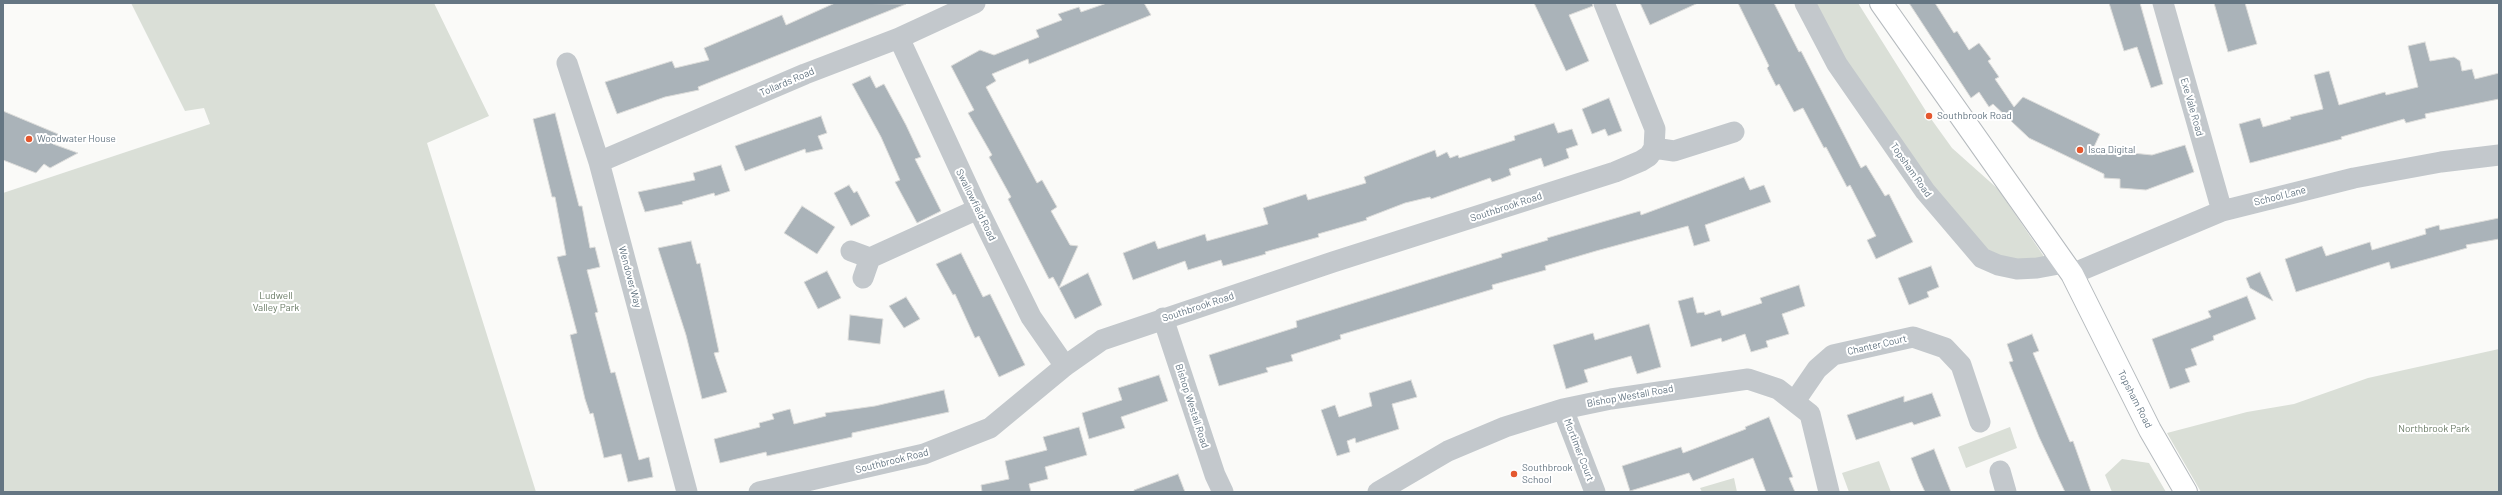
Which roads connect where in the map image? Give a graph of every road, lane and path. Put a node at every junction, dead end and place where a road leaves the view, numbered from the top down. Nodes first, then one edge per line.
1 (975, 3) edge
2 (1604, 3) edge
3 (1805, 3) edge
4 (1881, 3) edge
5 (2163, 3) edge
6 (899, 38) junction
7 (567, 63) dead end
8 (1734, 132) dead end
9 (1654, 148) junction
10 (2499, 155) edge
11 (599, 162) junction
12 (978, 209) junction
13 (2222, 211) junction
14 (851, 251) dead end
15 (870, 258) junction
16 (2068, 268) junction
17 (863, 278) dead end
18 (1163, 318) junction
19 (1065, 366) junction
20 (1795, 401) junction
21 (1563, 409) junction
22 (1980, 422) dead end
23 (2000, 471) dead end
24 (687, 492) edge
25 (758, 492) edge
26 (1223, 492) edge
27 (1378, 492) edge
28 (1595, 492) edge
29 (1829, 492) edge
30 (2006, 492) edge
31 (2186, 492) edge

1 - 6 street, Tollards Road
2 - 9 street
3 - 16 street, Topsham Road
4 - 16 main road, Topsham Road
5 - 13 street, Exe Vale Road
6 - 11 street, Tollards Road
6 - 12 street, Swallowfield Road
7 - 11 street, Wendover Way
8 - 9 street
9 - 18 street, Southbrook Road
10 - 13 street, School Lane
11 - 24 street, Wendover Way
12 - 15 street
12 - 19 street, Swallowfield Road
13 - 16 street, School Lane
14 - 15 street
15 - 17 street
16 - 31 main road, Topsham Road
18 - 19 street, Southbrook Road
18 - 26 street, Bishop Westall Road
19 - 25 street, Southbrook Road
20 - 21 street, Bishop Westall Road
20 - 22 street, Chanter Court
20 - 29 street, Bishop Westall Road
21 - 27 street, Bishop Westall Road
21 - 28 street, Mortimer Court
23 - 30 street

